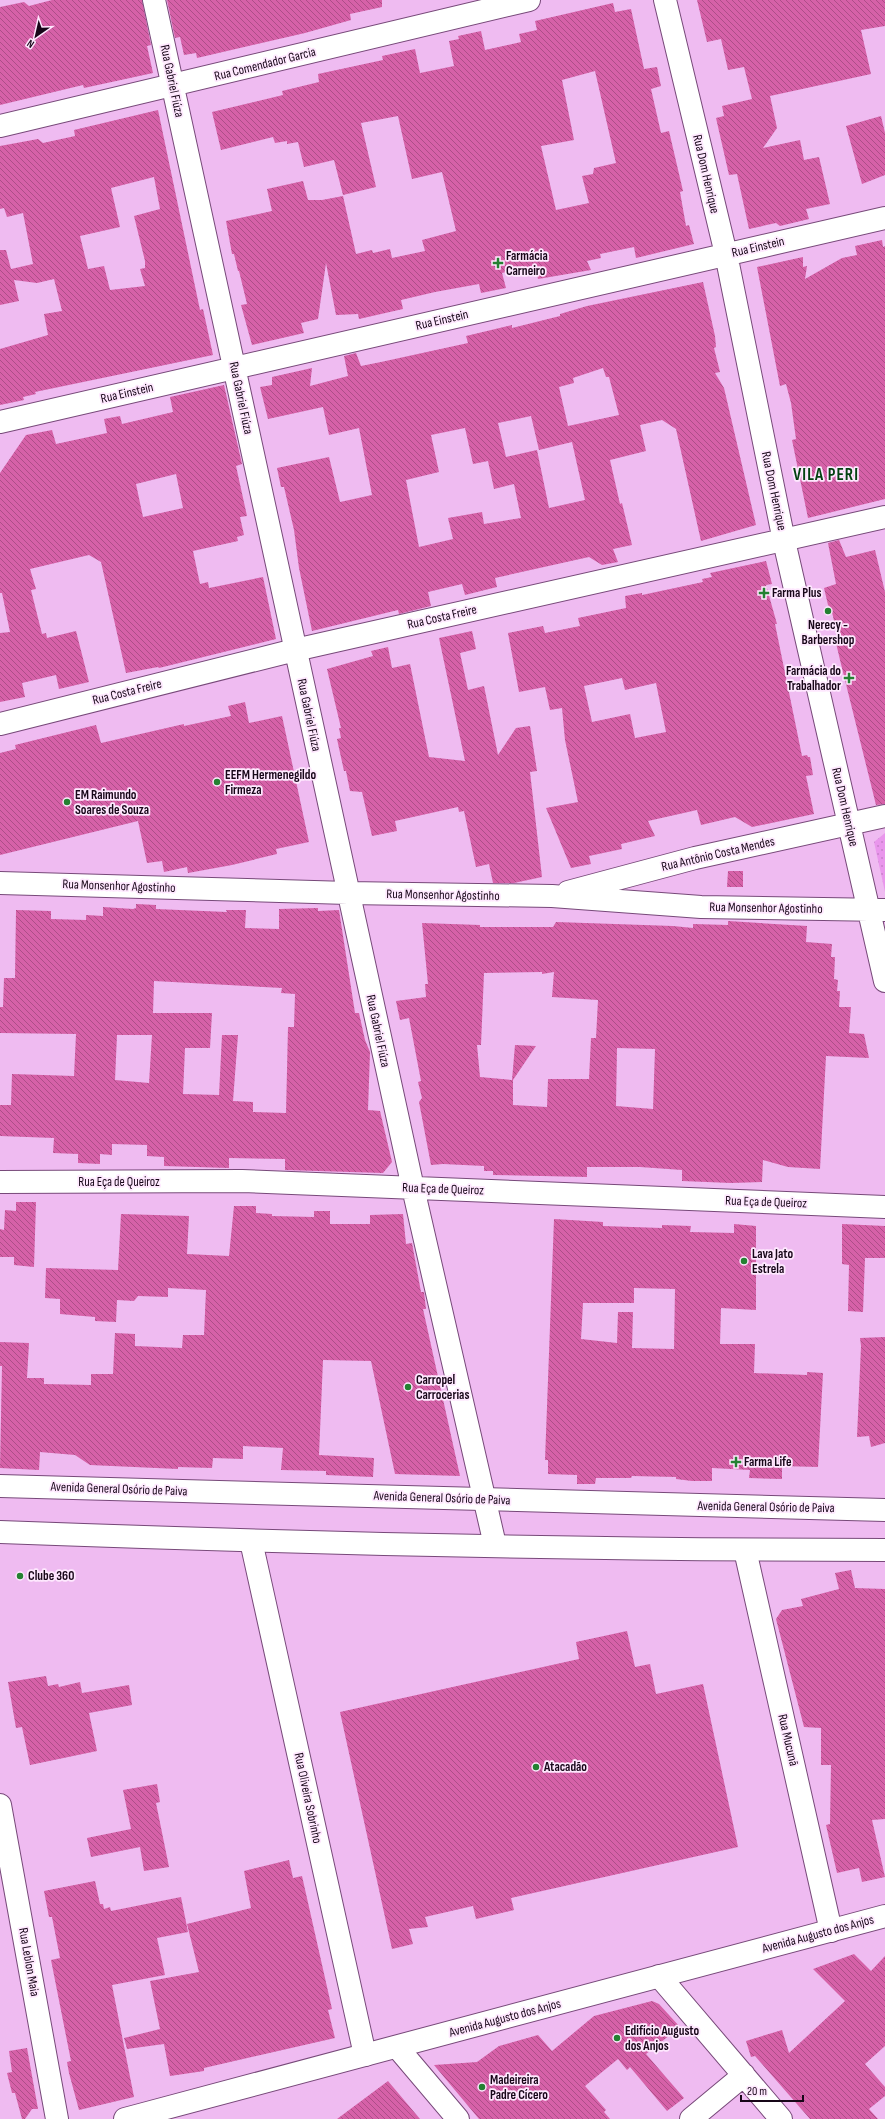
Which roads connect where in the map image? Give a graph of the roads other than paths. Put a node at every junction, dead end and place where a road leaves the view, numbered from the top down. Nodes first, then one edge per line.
1 (154, 0) edge
2 (529, 0) edge
3 (665, 0) edge
4 (173, 86) junction
5 (0, 126) edge
6 (885, 218) edge
7 (726, 254) junction
8 (234, 368) junction
9 (0, 422) edge
10 (885, 517) edge
11 (784, 541) junction
12 (295, 650) junction
13 (0, 724) edge
14 (885, 816) edge
15 (849, 824) junction
16 (0, 883) edge
17 (348, 893) junction
18 (552, 896) junction
19 (877, 910) edge
20 (885, 981) edge
21 (0, 1182) edge
22 (413, 1188) junction
23 (885, 1207) edge
24 (0, 1486) edge
25 (486, 1500) junction
26 (885, 1510) edge
27 (0, 1532) edge
28 (251, 1541) junction
29 (495, 1545) junction
30 (745, 1550) junction
31 (885, 1550) edge
32 (0, 1805) edge
33 (885, 1916) edge
34 (831, 1931) junction
35 (659, 1976) junction
36 (397, 2047) junction
37 (365, 2055) junction
38 (744, 2075) junction
39 (148, 2116) edge
40 (57, 2119) edge
41 (125, 2119) edge
42 (458, 2119) edge
43 (691, 2119) edge
44 (781, 2119) edge

1 - 4 street, Rua Gabriel Fiúza
2 - 4 street, Rua Comendador Garcia
3 - 7 street, Rua Dom Henrique
4 - 5 street, Rua Comendador Garcia
4 - 8 street, Rua Gabriel Fiúza
6 - 7 street, Rua Einstein
7 - 8 street, Rua Einstein
7 - 11 street, Rua Dom Henrique
8 - 9 street, Rua Einstein
8 - 12 street, Rua Gabriel Fiúza
10 - 11 street, Rua Costa Freire
11 - 12 street, Rua Costa Freire
11 - 15 street, Rua Dom Henrique
12 - 13 street, Rua Costa Freire
12 - 17 street, Rua Gabriel Fiúza
14 - 15 street, Rua Antônio Costa Mendes
15 - 18 street, Rua Antônio Costa Mendes
15 - 19 street, Rua Dom Henrique
16 - 17 street, Rua Monsenhor Agostinho
17 - 18 street, Rua Monsenhor Agostinho
17 - 22 street, Rua Gabriel Fiúza
18 - 19 street, Rua Monsenhor Agostinho
19 - 20 street, Rua Dom Henrique
21 - 22 street, Rua Eça de Queiroz
22 - 23 street, Rua Eça de Queiroz
22 - 25 street, Rua Gabriel Fiúza
24 - 25 street, Avenida General Osório de Paiva
25 - 26 street, Avenida General Osório de Paiva
25 - 29 street, Rua Gabriel Fiúza
27 - 28 street
28 - 29 street
28 - 37 street, Rua Oliveira Sobrinho
29 - 30 street
30 - 31 street
30 - 34 street, Rua Mucunã
32 - 40 street, Rua Leblon Maia
33 - 34 street, Avenida Augusto dos Anjos
34 - 35 street, Avenida Augusto dos Anjos
35 - 36 street, Avenida Augusto dos Anjos
35 - 38 street
36 - 37 street, Avenida Augusto dos Anjos
36 - 42 street
37 - 39 street, Avenida Augusto dos Anjos
38 - 43 street
38 - 44 street
39 - 41 street, Avenida Augusto dos Anjos

